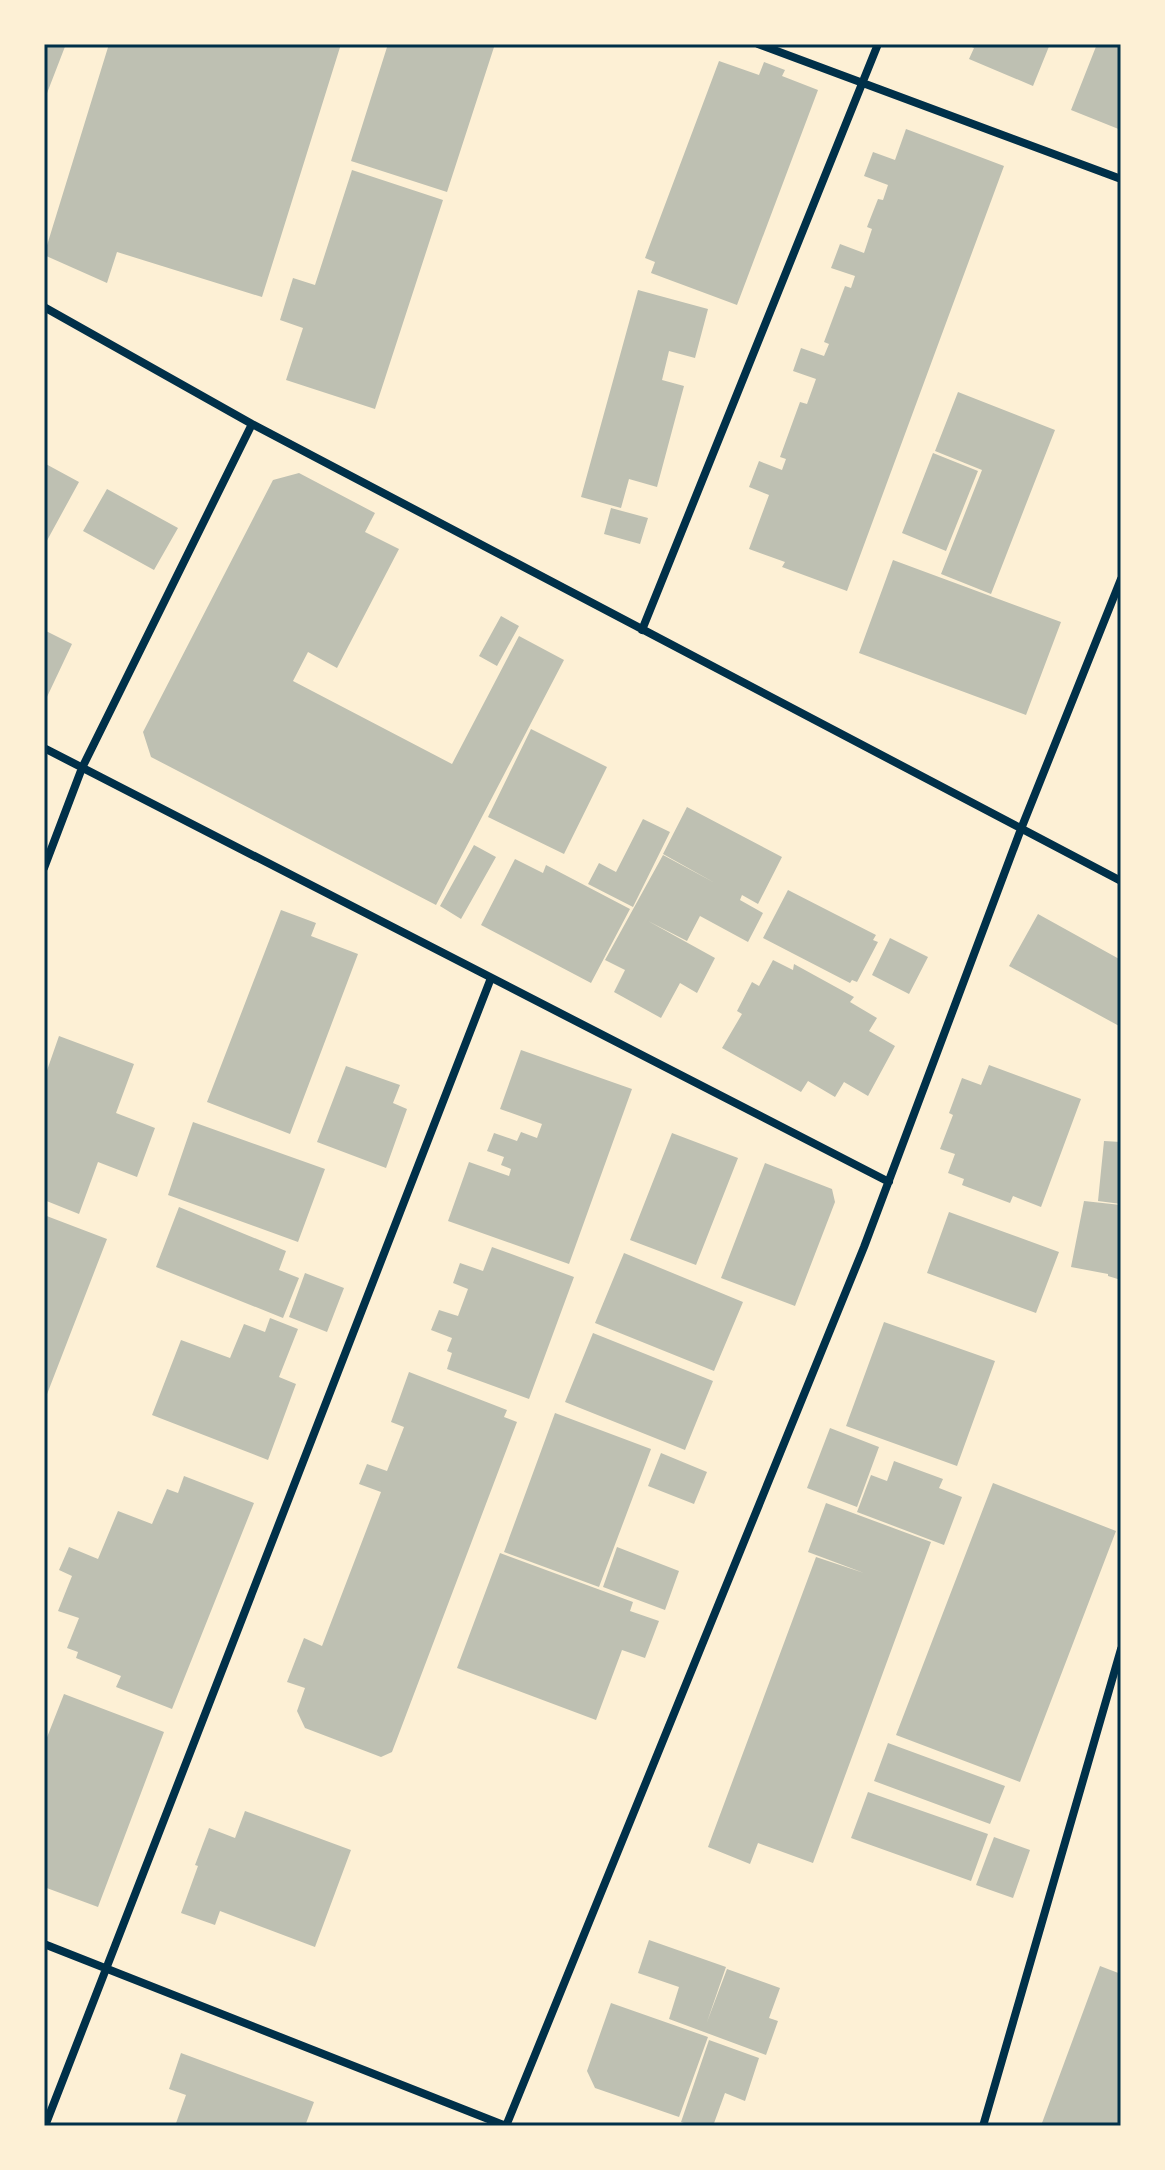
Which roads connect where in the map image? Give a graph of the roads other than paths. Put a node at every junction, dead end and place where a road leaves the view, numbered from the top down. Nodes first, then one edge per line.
1 (758, 44) edge
2 (878, 44) edge
3 (862, 83) junction
4 (1121, 179) edge
5 (44, 307) edge
6 (252, 424) junction
7 (1121, 579) edge
8 (642, 630) junction
9 (44, 748) edge
10 (82, 768) junction
11 (1021, 829) junction
12 (44, 868) edge
13 (1121, 881) edge
14 (491, 978) junction
15 (889, 1182) junction
16 (1121, 1649) edge
17 (44, 1944) edge
18 (107, 1968) junction
19 (45, 2126) edge
20 (506, 2126) edge
21 (983, 2126) edge

1 - 3 street
2 - 3 street
3 - 4 street
3 - 8 street
5 - 6 street
6 - 8 street
6 - 10 street
7 - 11 street
8 - 11 street
9 - 10 street
10 - 12 street
10 - 14 street
11 - 13 street
11 - 15 street
14 - 15 street
14 - 18 street
15 - 20 street
16 - 21 street
17 - 18 street
18 - 19 street
18 - 20 street

